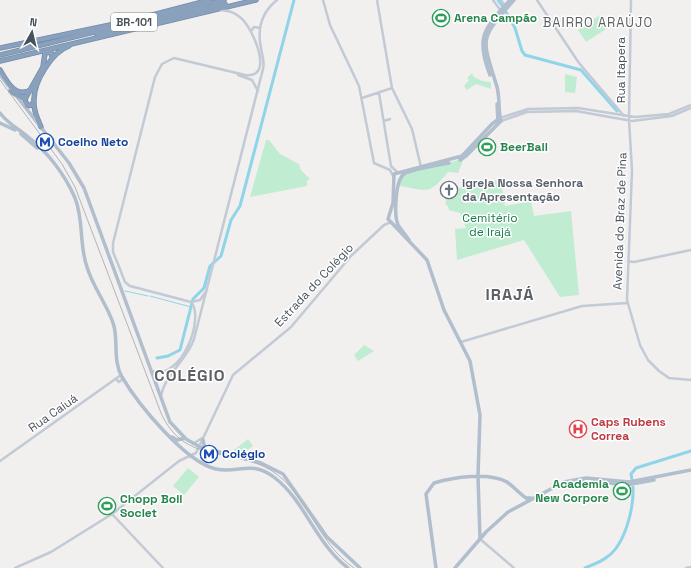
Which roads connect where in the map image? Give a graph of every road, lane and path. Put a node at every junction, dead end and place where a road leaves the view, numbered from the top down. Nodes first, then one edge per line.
1 (210, 0) edge
2 (242, 0) edge
3 (256, 0) edge
4 (277, 0) edge
5 (323, 0) edge
6 (377, 0) edge
7 (493, 0) edge
8 (501, 0) edge
9 (510, 0) edge
10 (514, 0) edge
11 (537, 0) edge
12 (631, 0) edge
13 (223, 2) edge
14 (506, 7) junction
15 (216, 9) junction
16 (501, 12) junction
17 (181, 18) junction
18 (260, 29) junction
19 (88, 31) junction
20 (128, 31) junction
21 (251, 31) junction
22 (116, 34) junction
23 (66, 35) junction
24 (93, 36) junction
25 (260, 37) junction
26 (254, 38) junction
27 (61, 40) junction
28 (0, 48) edge
29 (35, 52) junction
30 (2, 55) edge
31 (45, 57) junction
32 (52, 57) junction
33 (261, 59) junction
34 (0, 60) edge
35 (0, 70) edge
36 (229, 72) junction
37 (0, 75) edge
38 (37, 85) junction
39 (392, 88) junction
40 (32, 90) junction
41 (11, 91) junction
42 (258, 92) junction
43 (379, 93) junction
44 (26, 97) junction
45 (362, 98) junction
46 (34, 102) junction
47 (691, 105) edge
48 (691, 108) edge
49 (590, 112) junction
50 (620, 112) junction
51 (0, 113) edge
52 (619, 115) junction
53 (627, 116) junction
54 (3, 117) junction
55 (390, 119) dead end
56 (500, 119) junction
57 (620, 120) junction
58 (631, 121) junction
59 (383, 122) junction
60 (0, 123) edge
61 (40, 127) junction
62 (390, 168) junction
63 (421, 168) junction
64 (397, 172) junction
65 (61, 174) junction
66 (393, 176) junction
67 (400, 178) junction
68 (397, 219) junction
69 (389, 221) junction
70 (403, 236) junction
71 (407, 237) junction
72 (412, 244) junction
73 (691, 250) edge
74 (628, 261) junction
75 (207, 290) junction
76 (627, 302) junction
77 (192, 303) junction
78 (190, 338) junction
79 (194, 339) junction
80 (461, 342) junction
81 (187, 346) junction
82 (191, 347) junction
83 (152, 371) junction
84 (122, 377) junction
85 (691, 380) edge
86 (161, 398) junction
87 (156, 421) junction
88 (176, 429) junction
89 (205, 434) junction
90 (179, 439) junction
91 (186, 439) junction
92 (203, 440) junction
93 (193, 444) junction
94 (180, 446) junction
95 (200, 447) junction
96 (206, 449) junction
97 (185, 450) junction
98 (191, 455) junction
99 (181, 459) junction
100 (0, 461) edge
101 (691, 471) edge
102 (478, 476) junction
103 (473, 477) junction
104 (523, 496) junction
105 (536, 496) junction
106 (515, 507) junction
107 (112, 514) junction
108 (480, 539) junction
109 (691, 567) edge
110 (15, 568) edge
111 (163, 568) edge
112 (348, 568) edge
113 (360, 568) edge
114 (436, 568) edge
115 (455, 568) edge
116 (514, 568) edge
117 (686, 568) edge

1 - 19 highway, BR-101
2 - 13 highway, BR-101
3 - 15 highway, BR-101
4 - 18 street
5 - 45 street
6 - 39 street
7 - 16 street
8 - 14 street
9 - 14 main road
10 - 14 main road
11 - 50 street
12 - 53 street, Rua Itapera
13 - 17 highway
13 - 24 highway, BR-101
13 - 27 highway, BR-101
14 - 16 main road
15 - 17 highway, BR-101
15 - 21 street
16 - 56 main road
17 - 20 highway, BR-101
18 - 21 street
18 - 25 street
19 - 23 highway
19 - 27 highway
20 - 22 highway
20 - 24 highway
21 - 26 street
22 - 29 highway
22 - 32 highway, BR-101
23 - 28 highway
23 - 30 highway
24 - 30 highway, BR-101
25 - 26 street
25 - 33 street
26 - 33 street
27 - 30 highway, BR-101
29 - 31 highway
29 - 34 highway
30 - 34 highway, BR-101
31 - 32 highway
31 - 40 highway
32 - 38 highway
33 - 36 street
33 - 42 street
35 - 40 highway
36 - 42 street
36 - 77 street
37 - 41 main road
38 - 40 highway
38 - 46 highway
39 - 43 street
39 - 63 street
40 - 44 highway
41 - 44 highway
41 - 61 main road
42 - 75 street
43 - 45 street
43 - 59 street
44 - 46 highway
45 - 62 street
46 - 61 highway
47 - 53 street
48 - 58 street
49 - 52 street
49 - 56 street
49 - 57 street
50 - 52 street
50 - 53 street
51 - 54 main road
52 - 53 street
52 - 57 street
53 - 58 street, Avenida do Braz de Pina
54 - 60 main road
54 - 65 main road
55 - 59 street
56 - 63 main road
57 - 58 street
58 - 74 street, Avenida do Braz de Pina
59 - 62 street
60 - 65 main road
61 - 83 main road
62 - 64 street
62 - 66 street
63 - 64 main road
63 - 67 main road
64 - 66 main road
64 - 67 main road
65 - 84 main road
66 - 69 main road
67 - 68 main road
68 - 69 main road
68 - 71 main road
69 - 70 main road
69 - 89 street, Estrada do Colégio
70 - 71 main road
70 - 72 main road
71 - 72 main road
72 - 80 main road
73 - 74 street
74 - 76 street, Avenida do Braz de Pina
75 - 77 street
75 - 79 street
76 - 80 street
76 - 85 street, Avenida do Braz de Pina
77 - 78 street
78 - 79 street
78 - 81 street
79 - 82 street
80 - 102 main road
81 - 82 street
81 - 83 street
82 - 86 street
83 - 86 main road
84 - 87 main road
84 - 100 street, Rua Caiuá
86 - 88 main road
87 - 90 main road
87 - 94 main road
88 - 90 main road
88 - 91 main road
89 - 92 street, Estrada do Colégio
89 - 93 street, Estrada do Colégio
90 - 91 main road
90 - 94 main road
91 - 93 main road
92 - 95 street, Estrada do Colégio
92 - 96 main road
93 - 95 main road
94 - 97 main road
95 - 96 main road
95 - 98 street, Estrada do Colégio
96 - 113 main road
97 - 98 main road
97 - 99 street
98 - 99 street, Estrada do Colégio
98 - 112 main road
99 - 107 street
101 - 105 main road
102 - 103 main road
102 - 103 main road
102 - 104 main road
102 - 108 main road
103 - 114 main road
104 - 105 main road
104 - 106 main road
105 - 106 main road
106 - 108 main road
107 - 110 street
107 - 111 street
108 - 115 main road
108 - 116 street
109 - 117 street

